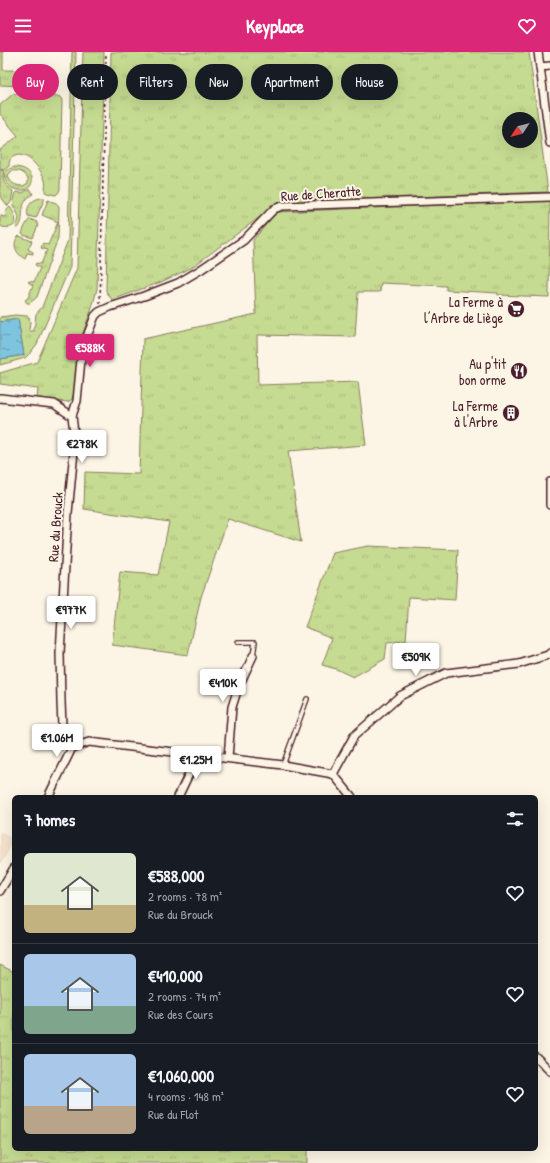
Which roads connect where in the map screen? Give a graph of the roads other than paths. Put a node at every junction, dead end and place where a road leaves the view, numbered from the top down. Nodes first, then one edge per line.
1 (538, 52) edge
2 (550, 66) edge
3 (540, 67) junction
4 (549, 131) edge
5 (550, 143) edge
6 (550, 197) edge
7 (99, 312) joint
8 (0, 398) edge
9 (72, 416) junction
10 (550, 482) edge
11 (550, 505) edge
12 (238, 642) dead end
13 (550, 653) edge
14 (253, 656) joint
15 (307, 699) dead end
16 (72, 748) junction
17 (198, 755) junction
18 (228, 758) junction
19 (283, 765) junction
20 (333, 774) junction
21 (49, 795) edge
22 (179, 795) edge
23 (350, 795) edge
24 (12, 871) edge
25 (0, 891) edge
26 (538, 1058) edge
27 (550, 1071) edge

1 - 3 street
2 - 3 street
3 - 4 street
4 - 5 street
6 - 7 street, Rue de Cheratte
7 - 9 street, Rue du Brouck
8 - 9 street
9 - 16 street, Rue du Brouck
10 - 11 street
12 - 14 lane
13 - 20 street
14 - 18 street
15 - 19 lane
16 - 17 street
16 - 21 street
17 - 18 street
17 - 22 street
18 - 19 street
19 - 20 street
20 - 23 street
24 - 25 street
26 - 27 street

